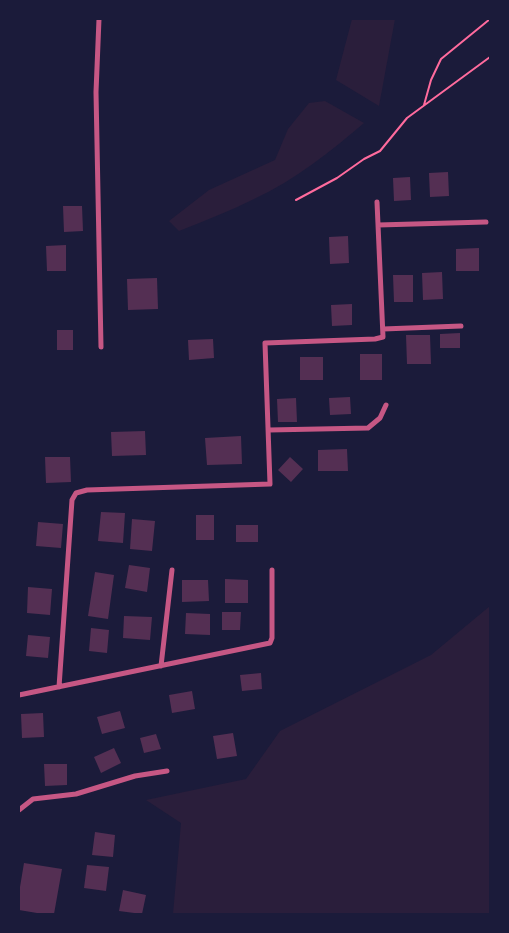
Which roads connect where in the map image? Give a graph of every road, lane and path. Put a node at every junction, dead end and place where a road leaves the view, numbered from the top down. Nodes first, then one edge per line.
1 (98, 19) edge
2 (490, 19) edge
3 (490, 57) edge
4 (424, 106) junction
5 (296, 200) dead end
6 (377, 202) dead end
7 (486, 222) dead end
8 (378, 225) junction
9 (460, 326) dead end
10 (382, 329) junction
11 (101, 347) dead end
12 (386, 405) dead end
13 (269, 430) junction
14 (172, 570) dead end
15 (272, 570) dead end
16 (161, 666) junction
17 (60, 687) junction
18 (19, 695) edge
19 (167, 771) dead end
20 (19, 810) edge

1 - 11 street
2 - 4 path
3 - 4 path
4 - 5 path
6 - 8 street
7 - 8 street
8 - 10 street
9 - 10 street
10 - 13 street
12 - 13 street
13 - 17 street
14 - 16 street
15 - 16 street
16 - 17 street
17 - 18 street
19 - 20 street

